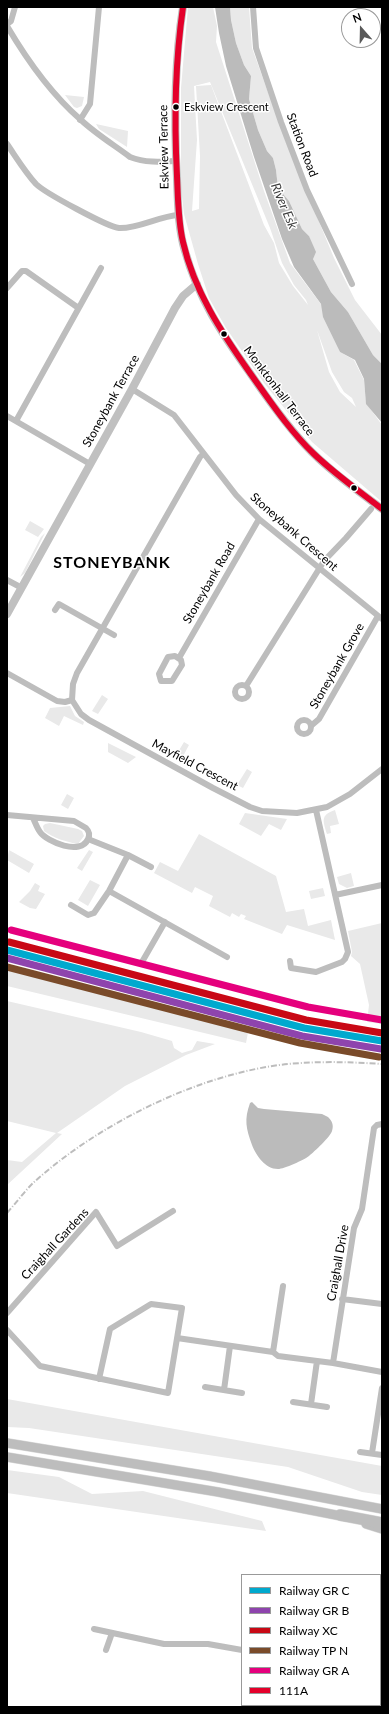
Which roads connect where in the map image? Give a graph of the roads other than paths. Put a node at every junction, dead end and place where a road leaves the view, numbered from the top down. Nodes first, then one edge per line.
1 (15, 7) edge
2 (99, 7) edge
3 (183, 7) edge
4 (253, 7) edge
5 (7, 25) edge
6 (80, 120) junction
7 (7, 144) edge
8 (176, 162) junction
9 (178, 215) junction
10 (100, 268) dead end
11 (197, 284) junction
12 (352, 284) dead end
13 (7, 288) edge
14 (77, 307) junction
15 (132, 389) junction
16 (7, 416) edge
17 (16, 421) junction
18 (203, 454) junction
19 (90, 464) junction
20 (371, 509) dead end
21 (382, 509) edge
22 (259, 519) junction
23 (319, 569) junction
24 (7, 580) edge
25 (22, 588) junction
26 (55, 610) dead end
27 (7, 614) edge
28 (380, 617) edge
29 (103, 628) junction
30 (114, 635) dead end
31 (179, 658) dead end
32 (7, 674) edge
33 (246, 686) dead end
34 (72, 700) junction
35 (312, 725) dead end
36 (382, 769) edge
37 (316, 810) junction
38 (7, 815) edge
39 (33, 818) junction
40 (88, 839) junction
41 (128, 855) junction
42 (151, 867) dead end
43 (382, 885) edge
44 (109, 891) junction
45 (335, 896) junction
46 (71, 905) dead end
47 (165, 922) junction
48 (227, 957) dead end
49 (142, 962) dead end
50 (290, 967) dead end
51 (382, 1124) edge
52 (173, 1211) dead end
53 (283, 1286) dead end
54 (342, 1299) junction
55 (382, 1304) edge
56 (7, 1313) edge
57 (7, 1330) edge
58 (177, 1338) junction
59 (230, 1346) junction
60 (274, 1352) junction
61 (317, 1361) junction
62 (332, 1363) junction
63 (382, 1372) edge
64 (99, 1379) junction
65 (206, 1388) dead end
66 (382, 1388) edge
67 (224, 1390) junction
68 (242, 1393) dead end
69 (293, 1402) dead end
70 (311, 1404) junction
71 (327, 1407) dead end
72 (7, 1443) edge
73 (360, 1452) dead end
74 (372, 1453) junction
75 (382, 1455) edge
76 (7, 1457) edge
77 (382, 1509) edge
78 (340, 1515) junction
79 (382, 1523) edge
80 (382, 1529) edge
81 (94, 1629) dead end
82 (112, 1633) junction
83 (106, 1650) dead end
84 (241, 1650) edge

1 - 5 street
2 - 6 street
3 - 8 main road, Eskview Terrace
4 - 12 street, Station Road
5 - 6 street
6 - 8 street
7 - 9 street
8 - 9 main road, Eskview Terrace
9 - 11 main road, Eskview Terrace
10 - 14 street
11 - 15 main road, Stoneybank Terrace
11 - 21 main road, Monktonhall Terrace
13 - 14 street
14 - 17 street
15 - 18 street, Stoneybank Crescent
15 - 19 main road, Stoneybank Terrace
16 - 17 street
17 - 19 street
18 - 22 street, Stoneybank Crescent
18 - 29 street
19 - 25 main road, Stoneybank Terrace
20 - 23 street
22 - 23 street, Stoneybank Crescent
22 - 31 street, Stoneybank Road
23 - 28 street, Stoneybank Crescent
23 - 33 street
24 - 25 street
25 - 27 main road, Stoneybank Terrace
26 - 29 street
28 - 35 street, Stoneybank Grove
29 - 30 street
29 - 34 street
32 - 34 street
34 - 37 street, Mayfield Crescent
36 - 37 street, Mayfield Crescent
37 - 45 street
38 - 39 street
39 - 40 street
39 - 40 street
40 - 41 street
41 - 42 street
41 - 44 street
43 - 45 street
44 - 46 street
44 - 47 street
45 - 50 street
47 - 48 street
47 - 49 street
51 - 54 street, Craighall Drive
52 - 56 street, Craighall Gardens
53 - 60 street
54 - 55 street
54 - 62 street, Craighall Drive
57 - 64 street
58 - 59 street
58 - 64 street
58 - 64 street
59 - 60 street
59 - 67 street
60 - 61 street
61 - 62 street
61 - 70 street
62 - 63 street
65 - 67 street
66 - 74 street
67 - 68 street
69 - 70 street
70 - 71 street
72 - 77 main road
73 - 74 street
74 - 75 street
76 - 78 main road
78 - 79 highway
78 - 80 main road
81 - 82 street
82 - 83 street
82 - 84 street

